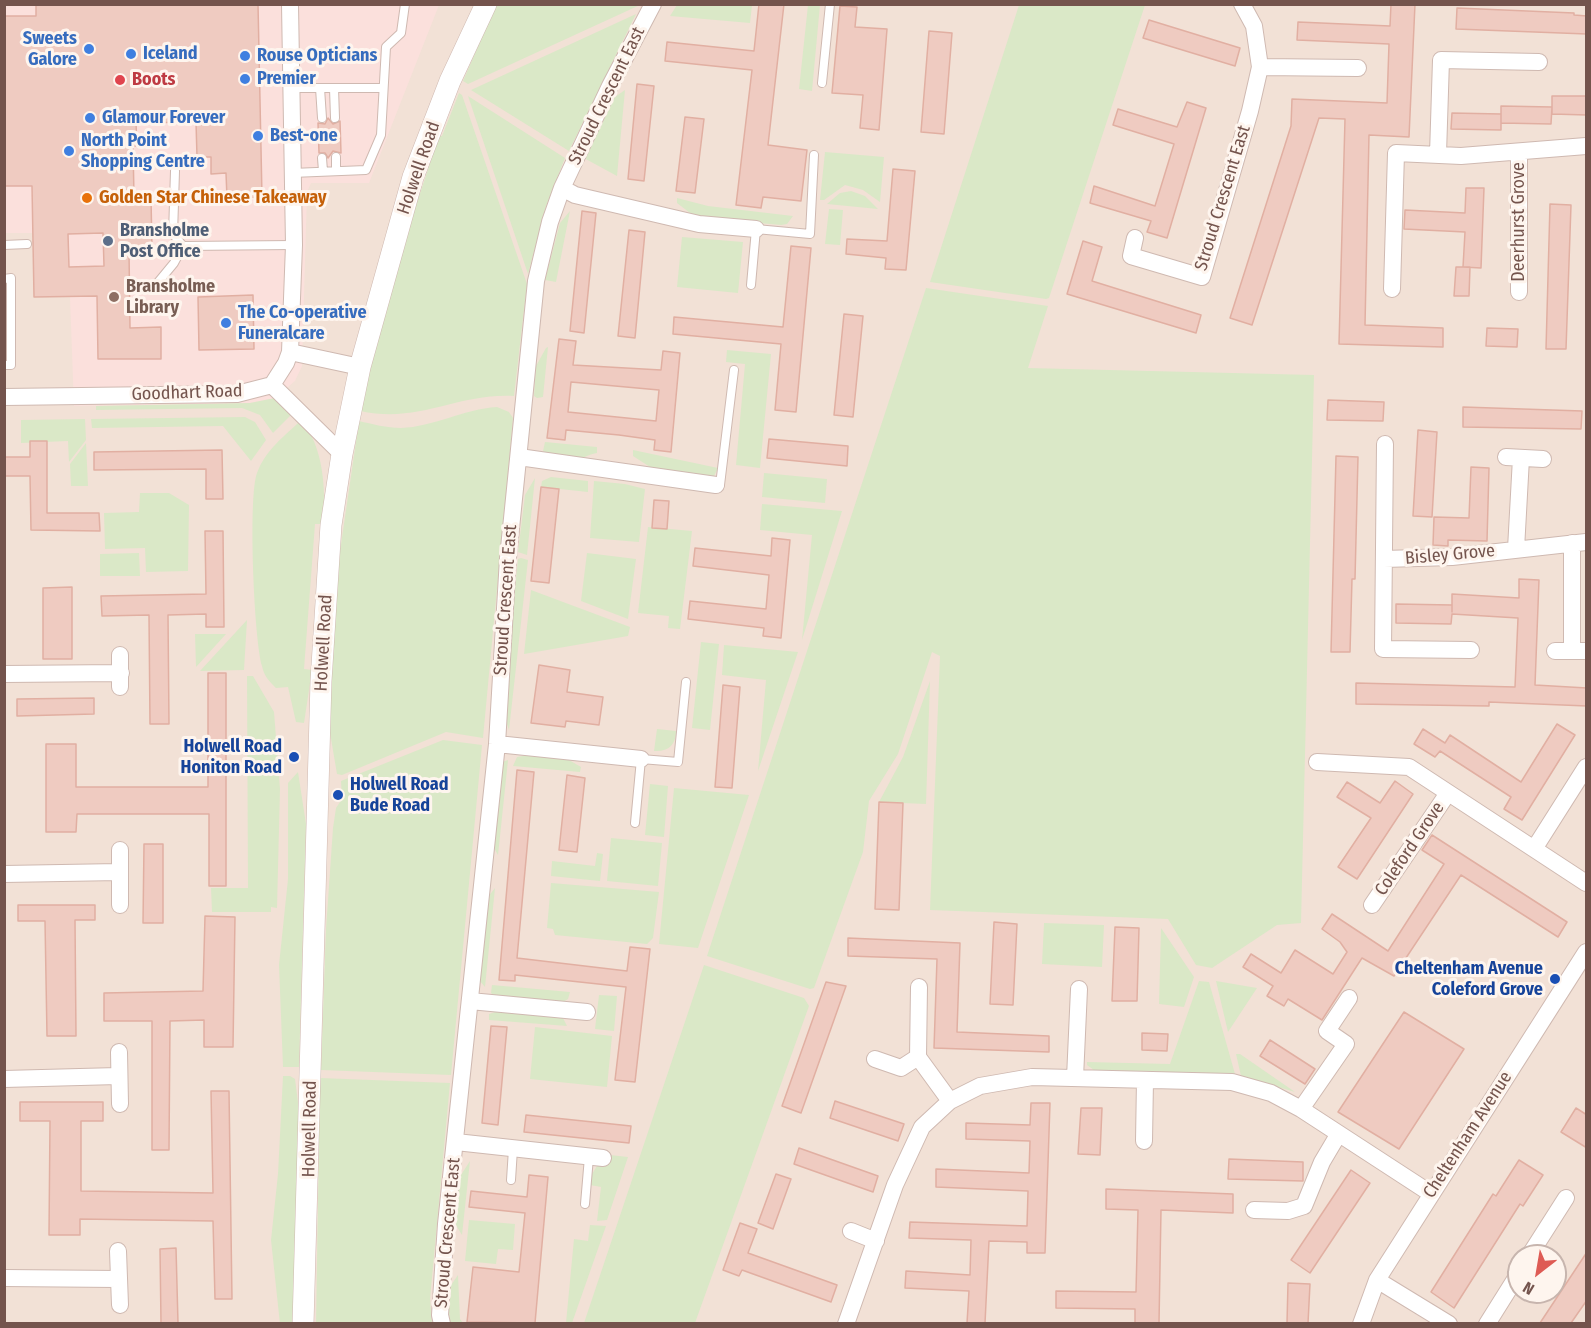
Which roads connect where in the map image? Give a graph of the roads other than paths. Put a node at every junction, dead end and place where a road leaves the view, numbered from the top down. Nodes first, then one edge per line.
1 (290, 4) edge
2 (405, 4) edge
3 (486, 4) edge
4 (653, 4) edge
5 (830, 4) edge
6 (1242, 4) edge
7 (1539, 62) dead end
8 (1260, 67) junction
9 (1358, 68) dead end
10 (822, 83) dead end
11 (291, 88) junction
12 (320, 88) junction
13 (334, 88) junction
14 (381, 88) junction
15 (322, 118) dead end
16 (335, 118) dead end
17 (1587, 146) edge
18 (1519, 152) junction
19 (1438, 154) junction
20 (814, 155) dead end
21 (336, 157) dead end
22 (322, 158) dead end
23 (175, 171) dead end
24 (323, 171) junction
25 (336, 171) junction
26 (292, 172) junction
27 (562, 188) junction
28 (756, 230) junction
29 (1135, 238) dead end
30 (4, 244) edge
31 (27, 244) dead end
32 (294, 245) junction
33 (183, 246) junction
34 (4, 279) edge
35 (751, 285) dead end
36 (155, 286) dead end
37 (1392, 289) dead end
38 (1519, 292) dead end
39 (290, 351) junction
40 (4, 365) edge
41 (360, 367) junction
42 (734, 370) dead end
43 (272, 385) junction
44 (4, 397) edge
45 (1385, 444) dead end
46 (342, 454) junction
47 (519, 457) junction
48 (1543, 459) dead end
49 (721, 485) joint
50 (1579, 542) edge
51 (1516, 549) junction
52 (1384, 559) junction
53 (1471, 650) dead end
54 (1555, 651) dead end
55 (1579, 651) edge
56 (120, 655) dead end
57 (4, 674) edge
58 (686, 682) dead end
59 (497, 744) junction
60 (641, 759) junction
61 (1317, 762) dead end
62 (1587, 767) edge
63 (1448, 793) junction
64 (634, 824) dead end
65 (1534, 849) junction
66 (120, 850) dead end
67 (119, 872) junction
68 (4, 874) edge
69 (1587, 883) edge
70 (120, 905) dead end
71 (1372, 905) dead end
72 (1587, 952) edge
73 (919, 987) dead end
74 (1079, 989) dead end
75 (1348, 998) dead end
76 (470, 1001) junction
77 (587, 1012) dead end
78 (119, 1052) dead end
79 (918, 1057) junction
80 (876, 1059) dead end
81 (118, 1076) junction
82 (1076, 1078) junction
83 (4, 1079) edge
84 (1145, 1080) junction
85 (950, 1101) junction
86 (120, 1104) dead end
87 (1301, 1109) junction
88 (1338, 1135) junction
89 (1144, 1141) dead end
90 (456, 1142) junction
91 (513, 1149) junction
92 (596, 1158) joint
93 (511, 1180) dead end
94 (1430, 1193) junction
95 (1566, 1198) dead end
96 (585, 1204) dead end
97 (1254, 1210) dead end
98 (851, 1231) dead end
99 (876, 1241) junction
100 (1537, 1244) edge
101 (118, 1251) dead end
102 (4, 1278) edge
103 (118, 1279) junction
104 (1377, 1280) junction
105 (1507, 1292) edge
106 (120, 1305) dead end
107 (306, 1318) edge
108 (442, 1323) edge
109 (846, 1323) edge
110 (1361, 1323) edge
111 (1449, 1323) edge
112 (1487, 1323) edge

1 - 11 street
2 - 14 lane
3 - 41 street, Holwell Road
4 - 27 street, Stroud Crescent East
5 - 10 lane
6 - 8 street, Stroud Crescent East
7 - 19 street
8 - 9 street
8 - 29 street, Stroud Crescent East
11 - 12 lane
11 - 26 street
12 - 13 lane
12 - 15 lane
13 - 14 lane
13 - 16 lane
14 - 25 lane
17 - 18 street, Deerhurst Grove
18 - 19 street, Deerhurst Grove
18 - 38 street, Deerhurst Grove
19 - 37 street, Deerhurst Grove
20 - 28 lane, Stroud Crescent East
21 - 25 lane
22 - 24 lane
23 - 33 lane
24 - 25 lane
24 - 26 lane
26 - 32 street
27 - 28 street, Stroud Crescent East
27 - 47 street, Stroud Crescent East
28 - 35 lane
30 - 31 lane
32 - 33 lane
32 - 39 street
33 - 36 lane
34 - 40 lane
39 - 41 street
39 - 43 street
41 - 46 street, Holwell Road
42 - 49 lane
43 - 44 street, Goodhart Road
43 - 46 street
45 - 52 street, Bisley Grove
46 - 107 street, Holwell Road
47 - 49 street
47 - 59 street, Stroud Crescent East
48 - 51 street, Bisley Grove
50 - 51 street, Bisley Grove
50 - 55 street, Bisley Grove
51 - 52 street, Bisley Grove
52 - 53 street, Bisley Grove
54 - 55 street, Bisley Grove
56 - 57 street
58 - 60 lane
59 - 60 street
59 - 76 street, Stroud Crescent East
60 - 64 lane
61 - 63 street, Coleford Grove
62 - 65 street
63 - 65 street, Coleford Grove
63 - 71 street, Coleford Grove
65 - 69 street, Coleford Grove
66 - 67 street
67 - 68 street
67 - 70 street
72 - 94 street, Cheltenham Avenue
73 - 79 street
74 - 82 street
75 - 87 street
76 - 77 street
76 - 90 street, Stroud Crescent East
78 - 81 street
79 - 80 street
79 - 85 street
81 - 83 street
81 - 86 street
82 - 84 street
82 - 85 street
84 - 87 street
84 - 89 street
85 - 99 street
87 - 88 street
88 - 94 street
88 - 97 street
90 - 91 street, Stroud Crescent East
90 - 108 street, Stroud Crescent East
91 - 92 street, Stroud Crescent East
91 - 93 lane
92 - 96 lane
94 - 104 street, Cheltenham Avenue
95 - 100 street
98 - 99 street
99 - 109 street
101 - 103 street
102 - 103 street
103 - 106 street
104 - 110 street, Cheltenham Avenue
104 - 111 street
105 - 112 street

